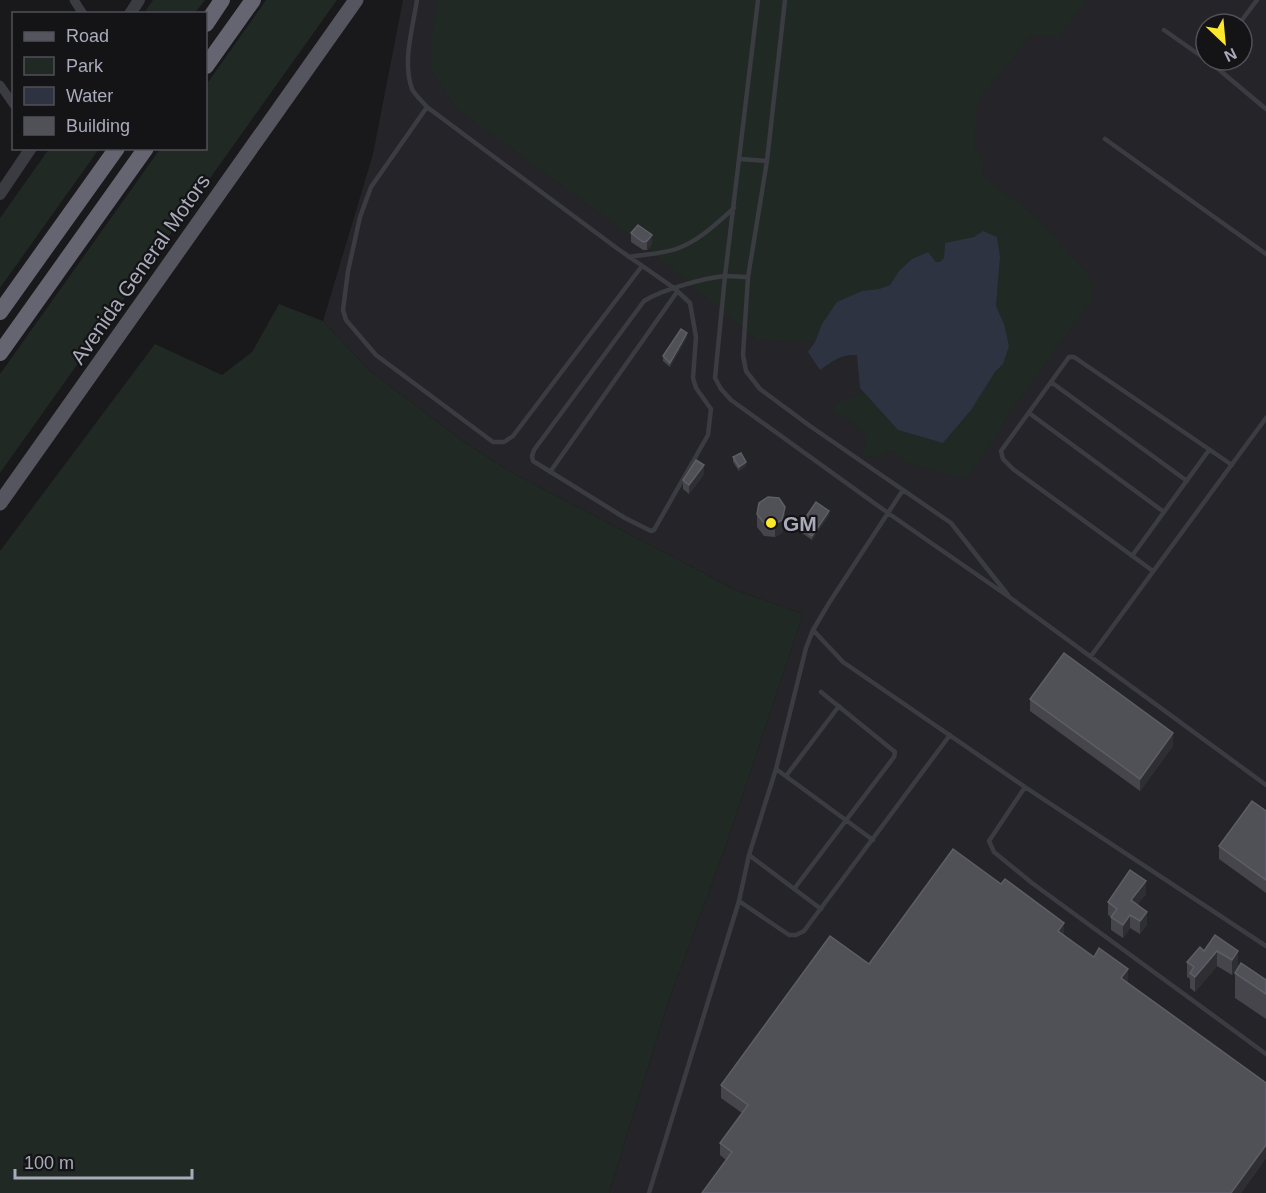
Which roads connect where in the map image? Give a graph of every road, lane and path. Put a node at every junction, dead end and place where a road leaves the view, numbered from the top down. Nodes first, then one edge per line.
1 (222, 0) edge
2 (252, 0) edge
3 (356, 0) edge
4 (417, 0) edge
5 (758, 0) edge
6 (785, 0) edge
7 (207, 22) edge
8 (1164, 30) dead end
9 (1194, 50) edge
10 (207, 65) edge
11 (1223, 72) edge
12 (0, 86) edge
13 (12, 102) edge
14 (427, 107) junction
15 (1266, 109) edge
16 (1105, 139) dead end
17 (30, 150) edge
18 (116, 150) edge
19 (145, 150) edge
20 (740, 159) junction
21 (766, 161) junction
22 (0, 194) edge
23 (734, 208) junction
24 (1266, 254) edge
25 (628, 256) junction
26 (642, 266) junction
27 (725, 276) junction
28 (748, 277) junction
29 (676, 290) junction
30 (0, 312) edge
31 (0, 353) edge
32 (1051, 382) junction
33 (1029, 413) junction
34 (1266, 418) edge
35 (1209, 450) junction
36 (1232, 465) junction
37 (550, 472) junction
38 (1187, 481) junction
39 (903, 490) junction
40 (0, 502) edge
41 (1164, 512) junction
42 (888, 513) junction
43 (1132, 556) junction
44 (1153, 571) junction
45 (1012, 599) junction
46 (813, 630) junction
47 (1091, 656) junction
48 (821, 692) dead end
49 (839, 706) junction
50 (950, 735) junction
51 (776, 769) junction
52 (786, 776) junction
53 (1266, 785) edge
54 (1025, 787) junction
55 (846, 820) junction
56 (873, 840) junction
57 (749, 855) junction
58 (794, 889) junction
59 (739, 901) junction
60 (821, 909) junction
61 (1266, 946) edge
62 (1266, 1054) edge
63 (649, 1193) edge

1 - 7 highway
2 - 10 highway
3 - 40 main road, Avenida General Motors
4 - 14 lane
5 - 20 lane
6 - 21 lane
8 - 9 lane
11 - 15 lane
12 - 13 street
14 - 25 lane
14 - 26 lane
16 - 24 lane
17 - 22 street
18 - 30 highway
19 - 31 highway
20 - 21 lane
20 - 23 lane
21 - 28 lane
23 - 25 lane
23 - 27 lane
25 - 26 lane
26 - 29 lane
27 - 28 lane
27 - 29 lane
27 - 42 lane
28 - 39 lane
29 - 37 lane
29 - 37 lane
29 - 37 lane
32 - 33 lane
32 - 35 lane
32 - 38 lane
33 - 41 lane
33 - 43 lane
34 - 36 lane
35 - 36 lane
35 - 38 lane
36 - 44 lane
38 - 41 lane
39 - 42 lane
39 - 45 lane
41 - 43 lane
42 - 45 lane
42 - 46 lane
43 - 44 lane
44 - 47 lane
45 - 47 lane
46 - 50 lane
46 - 51 lane
47 - 53 lane
48 - 49 lane
49 - 52 lane
49 - 55 lane
50 - 54 lane
50 - 56 lane
51 - 52 lane
51 - 57 lane
52 - 55 lane
54 - 61 lane
54 - 62 lane
55 - 56 lane
55 - 58 lane
56 - 60 lane
57 - 58 lane
57 - 59 lane
58 - 60 lane
59 - 60 lane
59 - 63 lane

